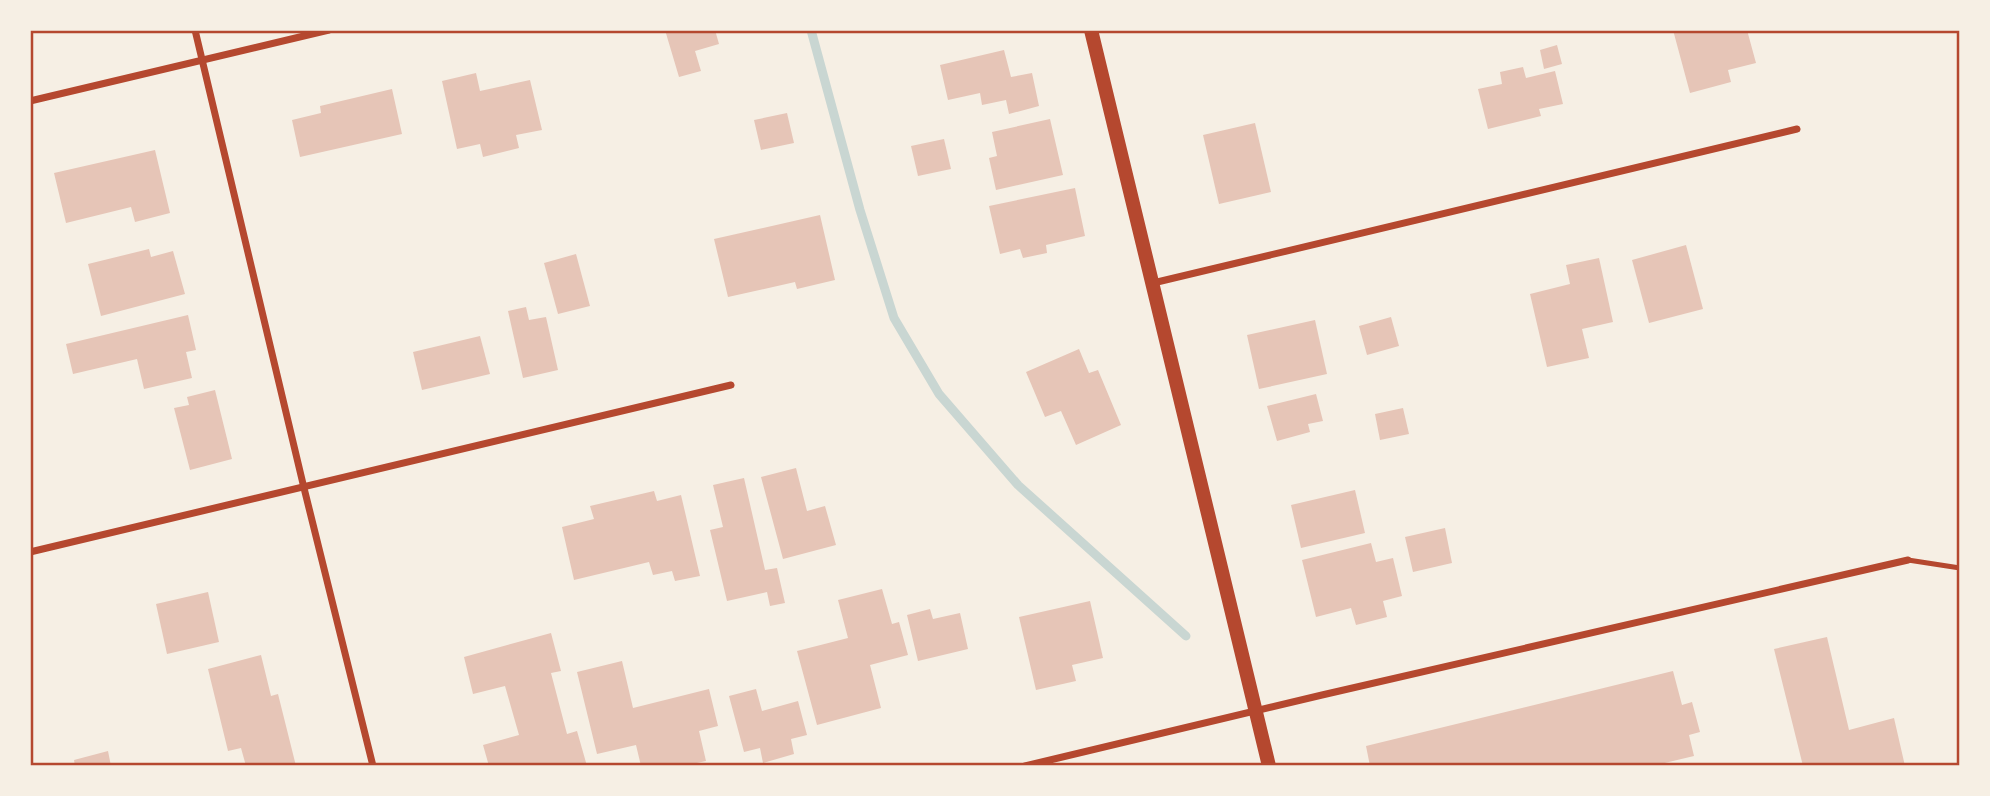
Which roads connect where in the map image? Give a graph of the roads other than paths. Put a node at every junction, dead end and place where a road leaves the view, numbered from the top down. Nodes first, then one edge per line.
1 (195, 30) edge
2 (329, 30) edge
3 (1091, 30) edge
4 (203, 60) junction
5 (30, 101) edge
6 (1797, 129) dead end
7 (1153, 283) junction
8 (731, 385) dead end
9 (304, 488) junction
10 (30, 552) edge
11 (1908, 560) joint
12 (1960, 568) edge
13 (1256, 711) junction
14 (373, 766) edge
15 (1025, 766) edge
16 (1269, 766) edge

1 - 4 street
2 - 4 street
3 - 7 main road
4 - 5 street
4 - 9 street
6 - 7 street
7 - 13 main road
8 - 9 street
9 - 10 street
9 - 14 street
11 - 12 lane
11 - 13 street
13 - 15 street
13 - 16 main road

